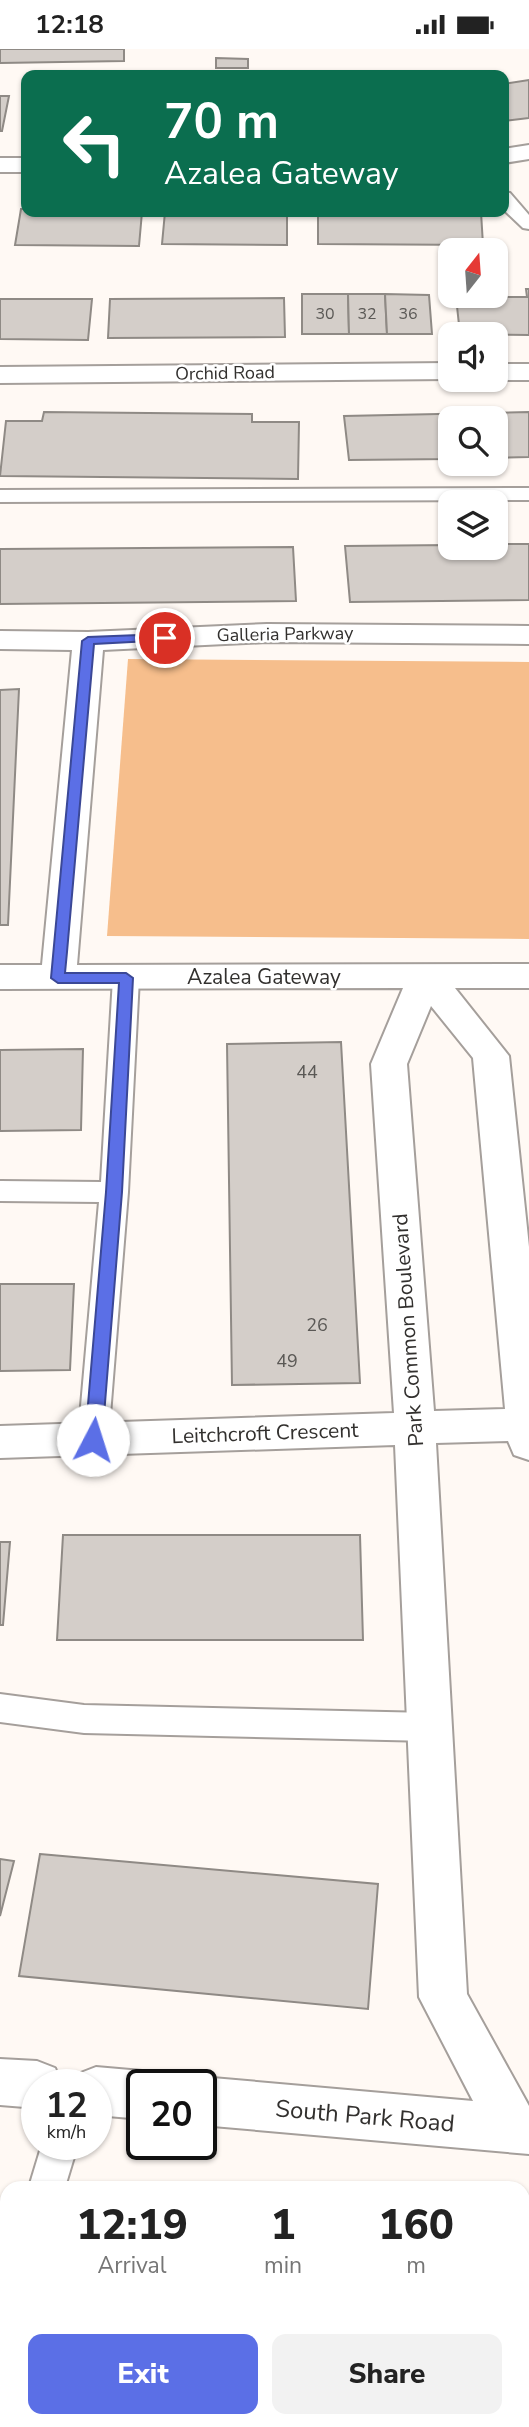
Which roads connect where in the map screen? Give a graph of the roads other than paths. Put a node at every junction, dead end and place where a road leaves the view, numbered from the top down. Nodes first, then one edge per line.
1 (529, 152) edge
2 (509, 155) edge
3 (0, 165) edge
4 (21, 165) edge
5 (509, 204) edge
6 (529, 224) edge
7 (438, 371) edge
8 (508, 372) edge
9 (529, 372) edge
10 (0, 375) edge
11 (529, 494) edge
12 (0, 496) edge
13 (529, 635) edge
14 (0, 640) edge
15 (88, 641) junction
16 (426, 976) junction
17 (529, 976) edge
18 (0, 977) edge
19 (58, 978) junction
20 (126, 978) junction
21 (0, 1191) edge
22 (114, 1192) junction
23 (415, 1427) junction
24 (528, 1431) edge
25 (93, 1440) junction
26 (0, 1442) edge
27 (0, 1708) edge
28 (430, 1727) junction
29 (0, 2082) edge
30 (21, 2084) edge
31 (217, 2102) edge
32 (524, 2120) edge
33 (55, 2160) edge
34 (49, 2181) edge

1 - 2 street
3 - 4 street
5 - 6 lane
7 - 10 street, Orchid Road
8 - 9 street
11 - 12 lane
13 - 15 street, Galleria Parkway
14 - 15 street, Galleria Parkway
15 - 19 street
16 - 17 street, Azalea Gateway
16 - 20 street, Azalea Gateway
16 - 23 street, Park Common Boulevard
16 - 24 street
18 - 19 street, Azalea Gateway
19 - 20 street, Azalea Gateway
20 - 22 lane
21 - 22 lane
22 - 25 lane
23 - 24 street, Leitchcroft Crescent
23 - 25 street, Leitchcroft Crescent
23 - 28 street, Park Common Boulevard
25 - 26 street, Leitchcroft Crescent
27 - 28 lane
28 - 32 street, Park Common Boulevard
29 - 30 street
31 - 32 street, South Park Road
33 - 34 lane

